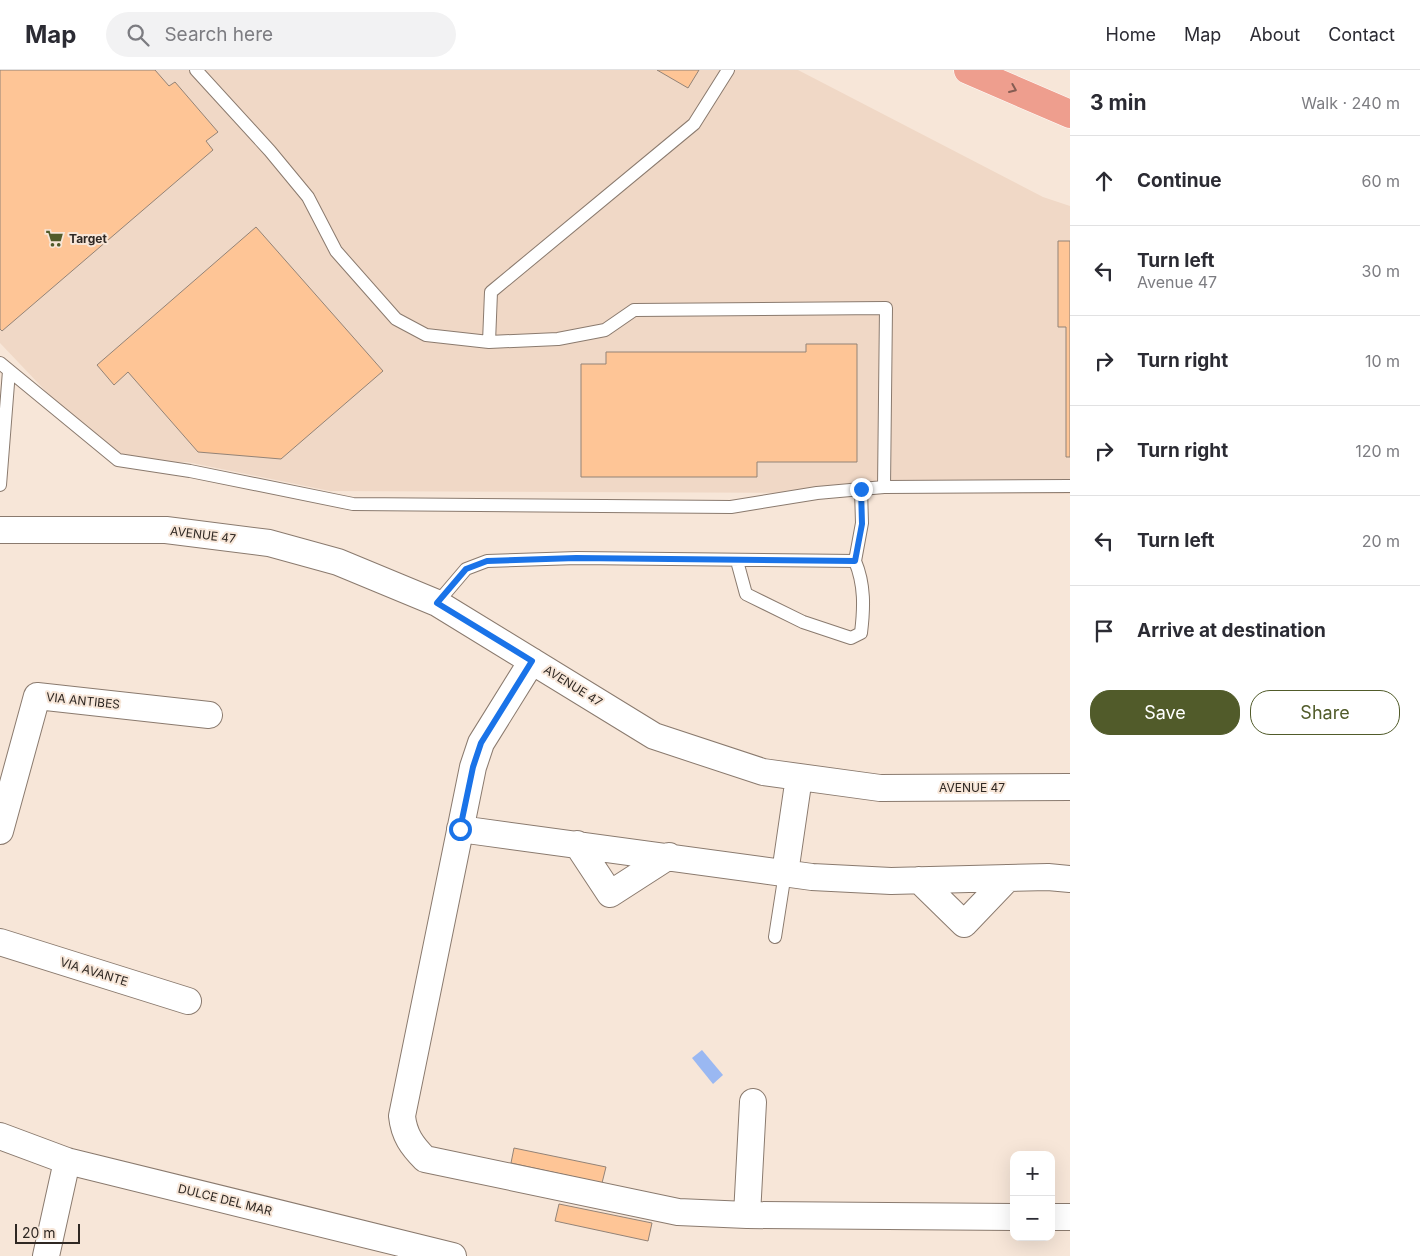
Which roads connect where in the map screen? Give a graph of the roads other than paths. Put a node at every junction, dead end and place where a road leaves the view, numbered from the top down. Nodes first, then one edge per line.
1 (196, 70) edge
2 (728, 70) edge
3 (968, 70) edge
4 (1070, 114) edge
5 (489, 342) junction
6 (5, 367) edge
7 (0, 485) edge
8 (1070, 486) edge
9 (884, 487) junction
10 (861, 489) junction
11 (0, 530) edge
12 (737, 561) junction
13 (855, 561) junction
14 (437, 603) junction
15 (532, 661) junction
16 (209, 716) dead end
17 (799, 777) junction
18 (1070, 787) edge
19 (460, 829) junction
20 (0, 831) edge
21 (577, 844) junction
22 (669, 856) junction
23 (785, 873) junction
24 (1008, 878) junction
25 (1070, 879) edge
26 (919, 880) junction
27 (775, 938) dead end
28 (0, 942) edge
29 (188, 1001) dead end
30 (753, 1102) dead end
31 (0, 1136) edge
32 (67, 1161) junction
33 (747, 1215) junction
34 (1010, 1217) edge
35 (1055, 1217) edge
36 (1070, 1217) edge
37 (46, 1256) edge
38 (453, 1256) edge

1 - 5 lane
2 - 5 lane
3 -> 4 main road
5 - 9 lane
6 - 7 lane
6 - 10 lane
8 - 9 lane
9 - 10 lane
10 - 13 lane
11 - 14 street, AVENUE 47
12 - 13 lane
12 - 13 lane
12 - 14 lane
14 - 15 street, AVENUE 47
15 - 17 street, AVENUE 47
15 - 19 street
16 - 20 street, VIA ANTIBES
17 - 18 street, AVENUE 47
17 - 23 street
19 - 21 street
19 - 33 street
21 - 22 street
21 - 22 street
22 - 23 street
23 - 26 street
23 - 27 lane
24 - 25 street
24 - 26 street
24 - 26 street
28 - 29 street, VIA AVANTE
30 - 33 street
31 - 32 street, DULCE DEL MAR
32 - 37 street
32 - 38 street, DULCE DEL MAR
33 - 34 street
35 - 36 street

